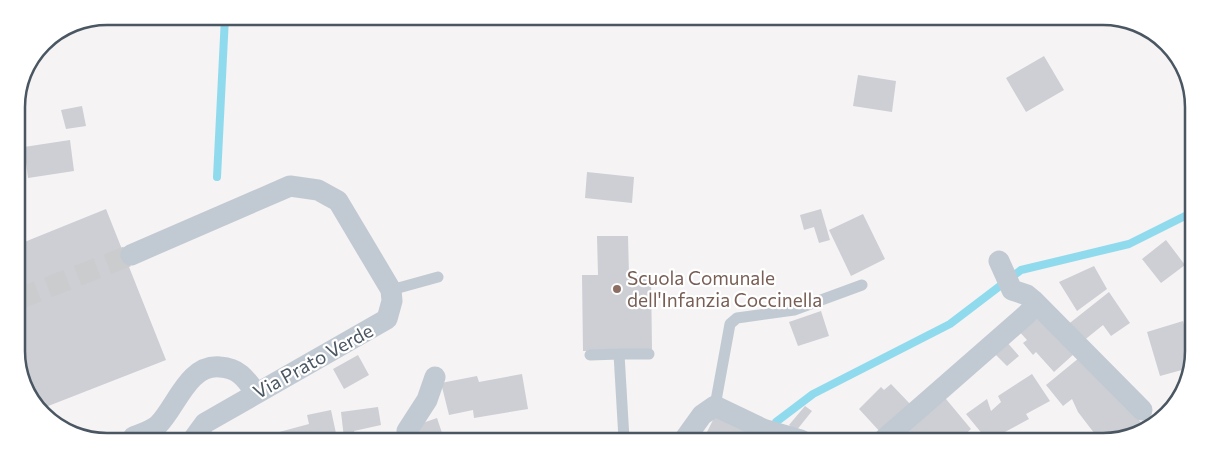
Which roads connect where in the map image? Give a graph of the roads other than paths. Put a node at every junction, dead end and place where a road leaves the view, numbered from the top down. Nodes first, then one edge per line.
1 (131, 254) tunnel mouth
2 (999, 261) dead end
3 (438, 277) dead end
4 (862, 285) dead end
5 (391, 290) junction
6 (1036, 304) junction
7 (648, 354) dead end
8 (590, 355) dead end
9 (620, 357) junction
10 (435, 377) dead end
11 (256, 393) junction
12 (715, 406) junction
13 (1142, 410) dead end
14 (142, 433) edge
15 (198, 433) edge
16 (407, 433) edge
17 (624, 433) edge
18 (689, 433) edge
19 (777, 433) edge
20 (891, 433) edge

1 - 5 street
2 - 6 street
3 - 5 lane
4 - 12 lane
5 - 11 street, Via Prato Verde
6 - 13 street
6 - 20 street
7 - 9 lane
8 - 9 lane
9 - 17 lane
10 - 16 street
11 - 14 street
11 - 15 street, Via Prato Verde
12 - 18 street
12 - 19 street

